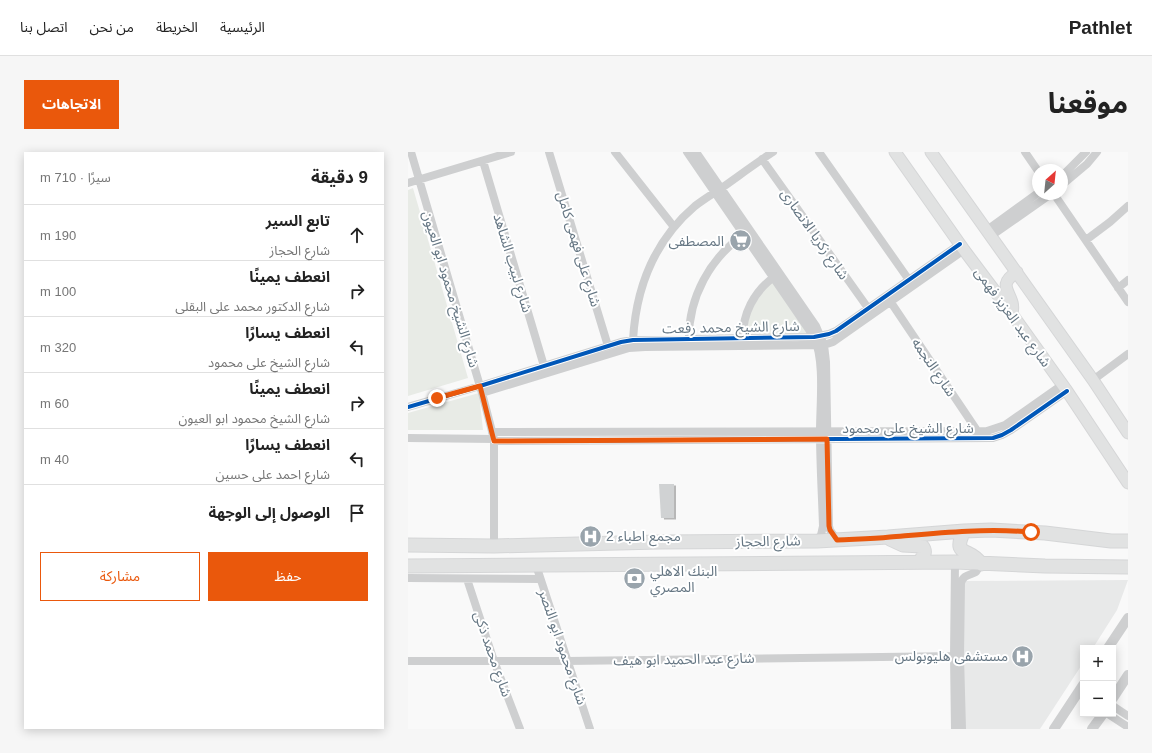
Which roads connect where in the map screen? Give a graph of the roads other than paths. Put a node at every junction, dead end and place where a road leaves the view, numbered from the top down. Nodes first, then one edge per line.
1 (511, 152) edge
2 (549, 152) edge
3 (615, 152) edge
4 (687, 152) edge
5 (696, 152) edge
6 (773, 152) edge
7 (819, 152) edge
8 (895, 152) edge
9 (931, 152) edge
10 (1025, 152) edge
11 (1086, 152) edge
12 (1097, 152) edge
13 (410, 156) edge
14 (762, 160) junction
15 (482, 161) junction
16 (1033, 164) edge
17 (1068, 170) edge
18 (419, 180) junction
19 (1068, 180) edge
20 (408, 183) edge
21 (718, 190) junction
22 (1032, 198) edge
23 (1041, 200) edge
24 (1058, 200) edge
25 (1128, 206) edge
26 (674, 227) junction
27 (747, 233) junction
28 (989, 233) junction
29 (1086, 240) junction
30 (962, 247) junction
31 (1017, 272) junction
32 (776, 275) junction
33 (909, 280) junction
34 (1128, 280) edge
35 (1118, 288) junction
36 (890, 301) junction
37 (1128, 302) edge
38 (868, 308) junction
39 (1012, 314) junction
40 (633, 340) junction
41 (819, 341) junction
42 (743, 342) junction
43 (689, 343) junction
44 (608, 346) junction
45 (1128, 354) edge
46 (544, 366) junction
47 (1093, 380) junction
48 (1064, 388) junction
49 (481, 389) junction
50 (408, 407) edge
51 (978, 432) junction
52 (1128, 433) edge
53 (823, 435) junction
54 (494, 437) junction
55 (408, 438) edge
56 (1128, 483) edge
57 (964, 531) junction
58 (888, 538) junction
59 (837, 540) junction
60 (817, 541) junction
61 (1128, 541) edge
62 (408, 545) edge
63 (494, 546) junction
64 (920, 562) junction
65 (955, 562) junction
66 (980, 564) junction
67 (536, 565) junction
68 (408, 566) edge
69 (1128, 567) edge
70 (408, 578) edge
71 (467, 578) junction
72 (540, 579) junction
73 (1128, 618) edge
74 (1123, 632) edge
75 (1111, 645) edge
76 (957, 656) junction
77 (567, 660) junction
78 (408, 661) edge
79 (494, 661) junction
80 (1128, 675) edge
81 (1080, 690) edge
82 (1116, 693) edge
83 (1116, 708) edge
84 (1128, 716) edge
85 (1100, 717) edge
86 (1113, 717) edge
87 (1128, 727) edge
88 (520, 729) edge
89 (590, 729) edge
90 (956, 729) edge
91 (962, 729) edge
92 (1054, 729) edge
93 (1092, 729) edge

1 - 15 street
2 - 44 street, شارع على فهمى كامل
3 - 26 street
4 - 21 street
5 - 21 street
6 - 14 street
7 - 33 street
8 - 30 main road, شارع عبد العزيز فهمى
9 - 28 main road, شارع عبد العزيز فهمى
10 - 16 street
11 - 17 street
12 - 19 street
13 - 18 street, شارع الشيخ محمود ابو العيون
14 - 21 street
14 - 38 street, شارع زكريا الانصارى
15 - 18 street
15 - 46 street, شارع لبيب الشاهد
18 - 20 street
18 - 49 street, شارع الشيخ محمود ابو العيون
21 - 26 street
21 - 27 street
22 - 28 street
23 - 28 street
24 - 29 street
25 - 29 street
26 - 40 street
27 - 32 street
27 - 43 street
28 - 31 main road, شارع عبد العزيز فهمى
29 - 35 street
30 - 33 street, شارع الشيخ محمد رفعت
30 - 36 street, شارع الشيخ محمد رفعت
30 - 39 main road, شارع عبد العزيز فهمى
31 - 39 main road
31 - 47 main road, شارع عبد العزيز فهمى
32 - 41 street
32 - 42 street
33 - 38 street, شارع الشيخ محمد رفعت
34 - 35 street
35 - 37 street
36 - 41 street, شارع الشيخ محمد رفعت
36 - 51 street, شارع النجمه
38 - 41 street, شارع الشيخ محمد رفعت
39 - 48 main road, شارع عبد العزيز فهمى
40 - 43 street, شارع الشيخ محمد رفعت
40 - 44 street, شارع الشيخ محمد رفعت
41 - 42 street, شارع الشيخ محمد رفعت
41 - 53 street
42 - 43 street, شارع الشيخ محمد رفعت
43 - 49 street, شارع الشيخ محمد رفعت
44 - 46 street, شارع الشيخ محمد رفعت
45 - 47 street
46 - 49 street, شارع الشيخ محمد رفعت
47 - 52 main road, شارع عبد العزيز فهمى
48 - 51 street, شارع الشيخ على محمود
48 - 53 street, شارع الشيخ على محمود
48 - 56 main road, شارع عبد العزيز فهمى
49 - 50 street
49 - 54 street, شارع الشيخ محمود ابو العيون
51 - 53 street, شارع الشيخ على محمود
53 - 54 street, شارع الشيخ على محمود
53 - 59 street
53 - 60 street
54 - 55 street, شارع الشيخ على محمود
54 - 63 street, شارع الشيخ محمود ابو العيون
57 - 58 main road, شارع الحجاز
57 - 61 main road, شارع الحجاز
57 - 66 main road
58 - 59 main road, شارع الحجاز
58 - 64 main road
59 - 60 main road, شارع الحجاز
60 - 63 main road, شارع الحجاز
62 - 63 main road, شارع الحجاز
64 - 65 main road, شارع الحجاز
64 - 67 main road, شارع الحجاز
65 - 66 main road, شارع الحجاز
65 - 76 street
66 - 69 main road, شارع الحجاز
66 - 76 street
67 - 68 main road, شارع الحجاز
67 - 72 street, شارع محمود ابو النصر
70 - 71 street
71 - 72 street
71 - 79 street, شارع محمد ذكى
72 - 77 street, شارع محمود ابو النصر
73 - 74 street
74 - 75 street
76 - 77 street, شارع عبد الحميد ابو هيف
76 - 90 street
76 - 91 street
77 - 79 street, شارع عبد الحميد ابو هيف
77 - 89 street, شارع محمود ابو النصر
78 - 79 street, شارع عبد الحميد ابو هيف
79 - 88 street, شارع محمد ذكى
80 - 82 street
81 - 92 street
83 - 84 street
85 - 93 street
86 - 87 street

